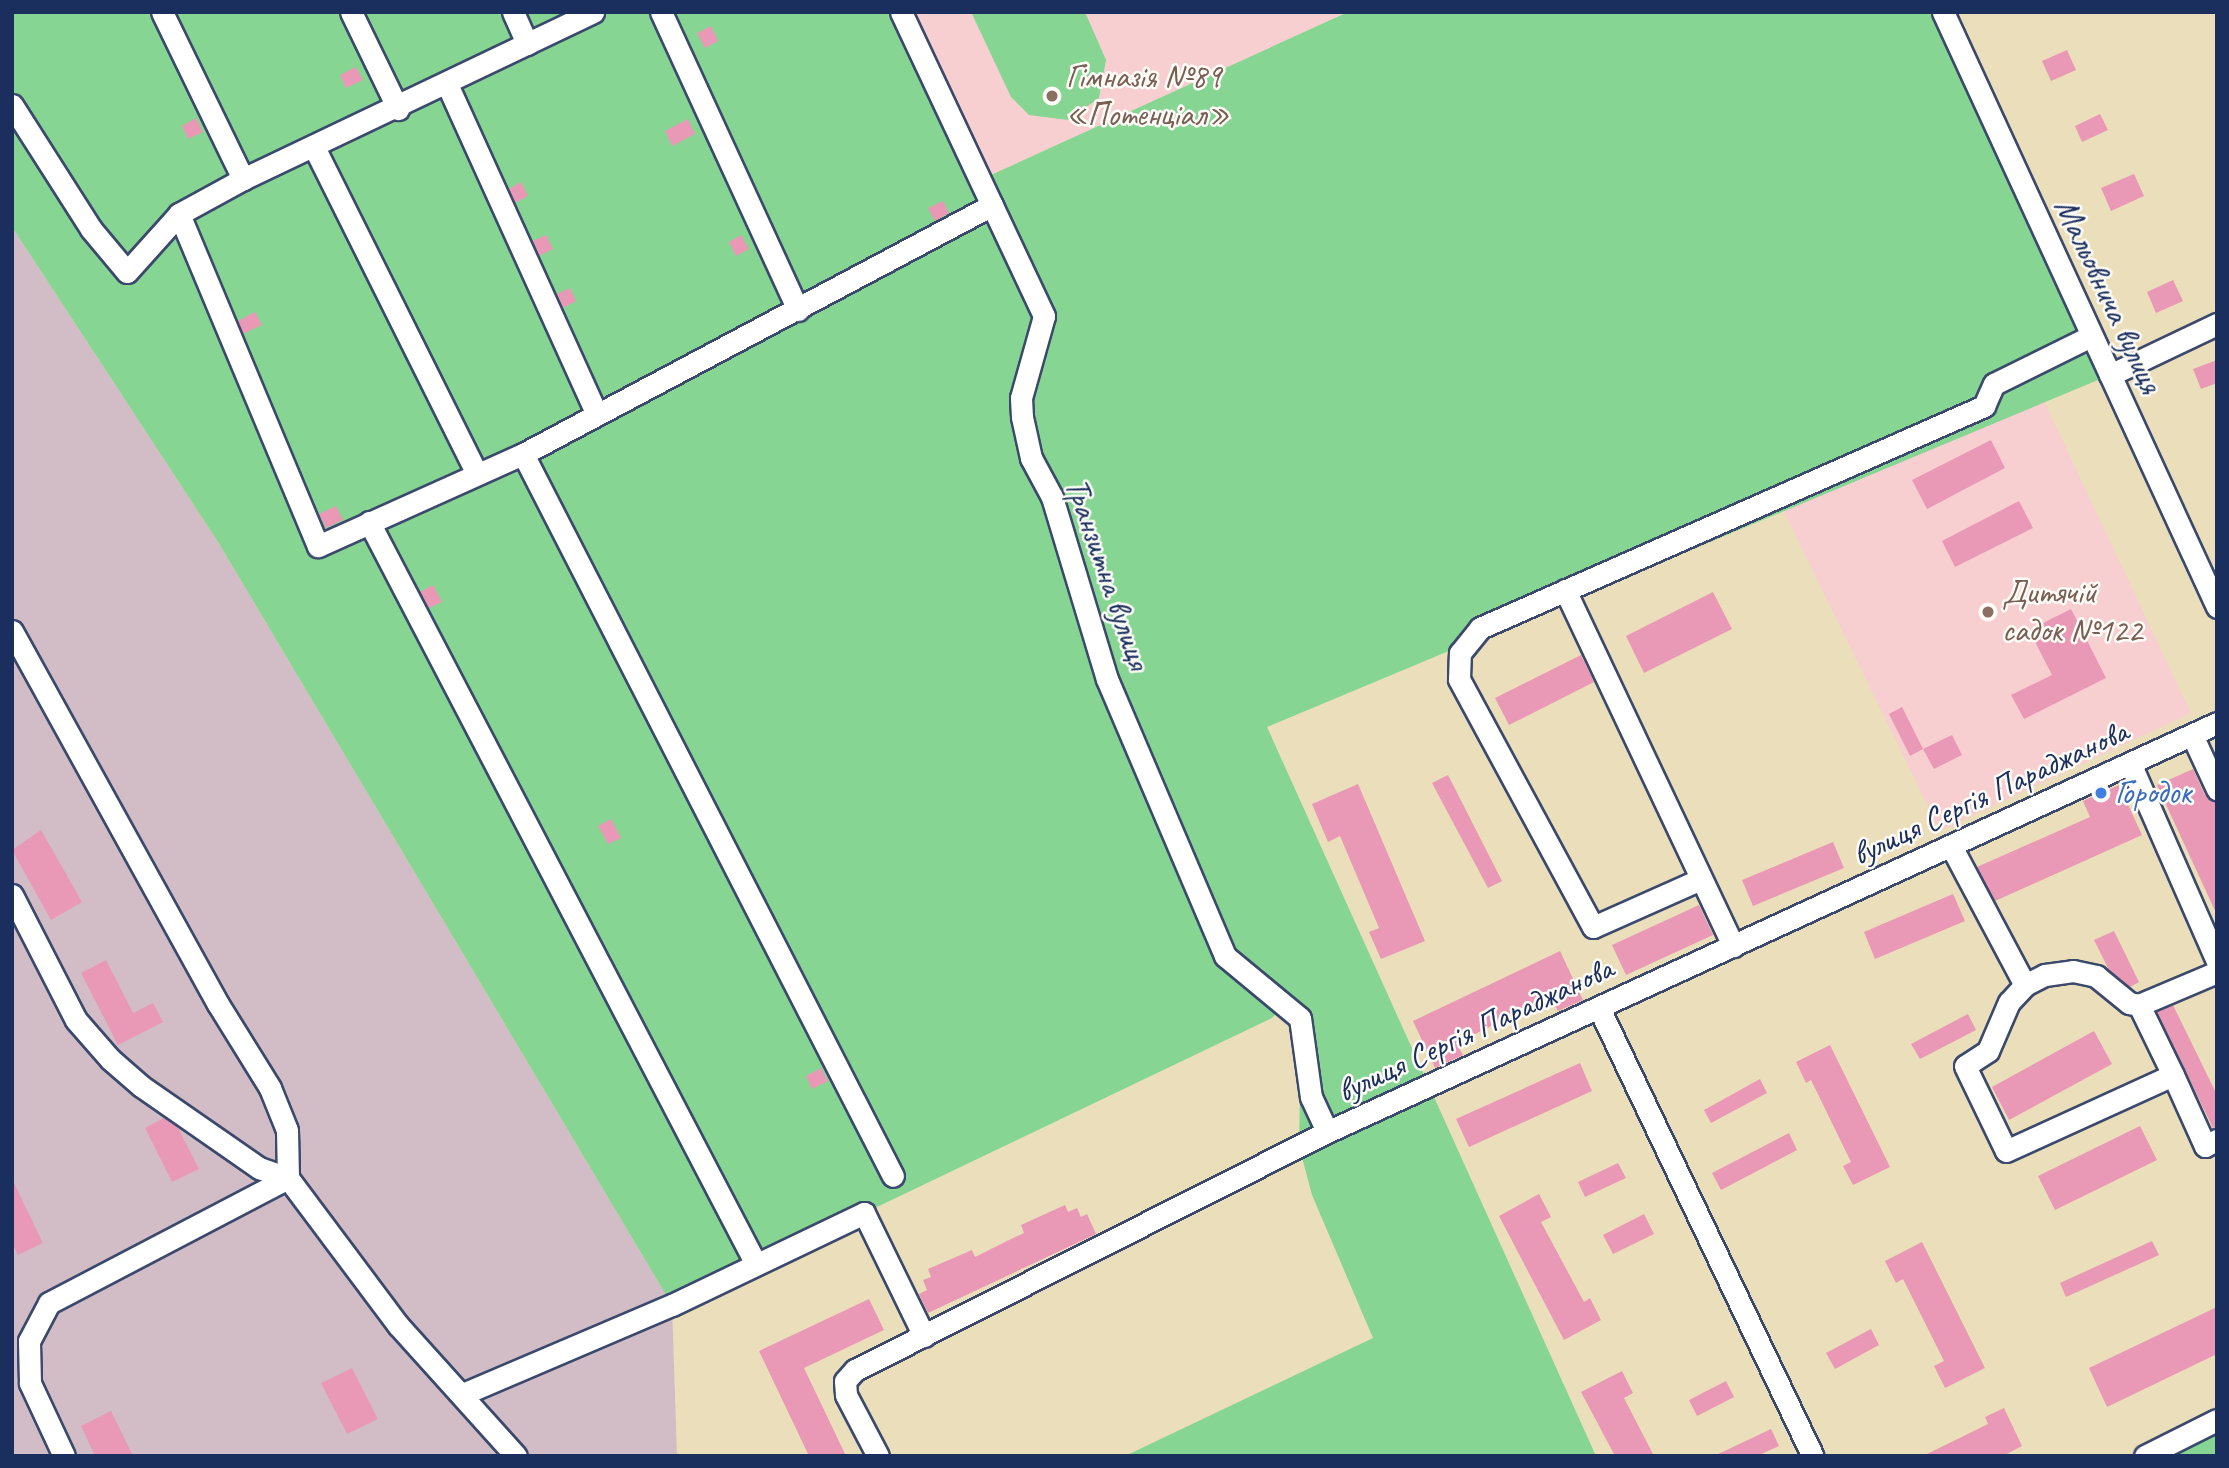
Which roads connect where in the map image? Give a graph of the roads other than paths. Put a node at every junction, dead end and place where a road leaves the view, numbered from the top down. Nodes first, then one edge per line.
1 (162, 12) edge
2 (351, 12) edge
3 (513, 12) edge
4 (593, 12) edge
5 (660, 12) edge
6 (901, 12) edge
7 (1943, 12) edge
8 (527, 44) junction
9 (447, 84) junction
10 (12, 105) edge
11 (398, 109) junction
12 (314, 147) junction
13 (243, 179) junction
14 (992, 205) junction
15 (179, 214) junction
16 (798, 310) junction
17 (2217, 324) edge
18 (2091, 336) junction
19 (2110, 375) junction
20 (597, 415) junction
21 (523, 454) junction
22 (475, 472) junction
23 (369, 522) junction
24 (1565, 590) junction
25 (2217, 607) edge
26 (12, 631) edge
27 (2217, 723) edge
28 (2192, 735) junction
29 (2130, 764) junction
30 (2217, 789) edge
31 (1951, 846) junction
32 (1701, 879) junction
33 (12, 895) edge
34 (1733, 946) junction
35 (2217, 961) edge
36 (2217, 972) edge
37 (2025, 985) junction
38 (2139, 1005) junction
39 (1599, 1008) junction
40 (2173, 1075) junction
41 (1327, 1132) junction
42 (2217, 1140) edge
43 (892, 1175) dead end
44 (288, 1178) junction
45 (757, 1264) junction
46 (924, 1336) junction
47 (463, 1394) junction
48 (2217, 1420) edge
49 (64, 1456) edge
50 (516, 1456) edge
51 (878, 1456) edge
52 (1813, 1456) edge
53 (2145, 1456) edge

1 - 13 street
2 - 11 street
3 - 8 street
4 - 8 street
5 - 16 street
6 - 14 street, Транзитна вулиця
7 - 18 street, Мальовнича вулиця
8 - 9 street
9 - 11 street
9 - 20 street
10 - 15 street
11 - 12 street
12 - 13 street
12 - 22 street
13 - 15 street
14 - 16 street
14 - 41 street, Транзитна вулиця
15 - 23 street
16 - 20 street
17 - 19 street
18 - 19 street, Мальовнича вулиця
18 - 24 street
19 - 25 street, Мальовнича вулиця
20 - 21 street
21 - 22 street
21 - 43 street
22 - 23 street
23 - 45 street
24 - 32 street
24 - 32 street
26 - 44 street
27 - 28 street, вулиця Сергія Параджанова
28 - 29 street, вулиця Сергія Параджанова
28 - 30 street
29 - 31 street, вулиця Сергія Параджанова
29 - 35 street
31 - 34 street, вулиця Сергія Параджанова
31 - 37 street
32 - 34 street
33 - 44 street
34 - 39 street, вулиця Сергія Параджанова
36 - 38 street
37 - 38 street
37 - 40 street
38 - 40 street
39 - 41 street, вулиця Сергія Параджанова
39 - 52 street
40 - 42 street
41 - 46 street, вулиця Сергія Параджанова
44 - 47 street
44 - 49 street
45 - 46 street
45 - 47 street
46 - 51 street, вулиця Сергія Параджанова
47 - 50 street
48 - 53 street

